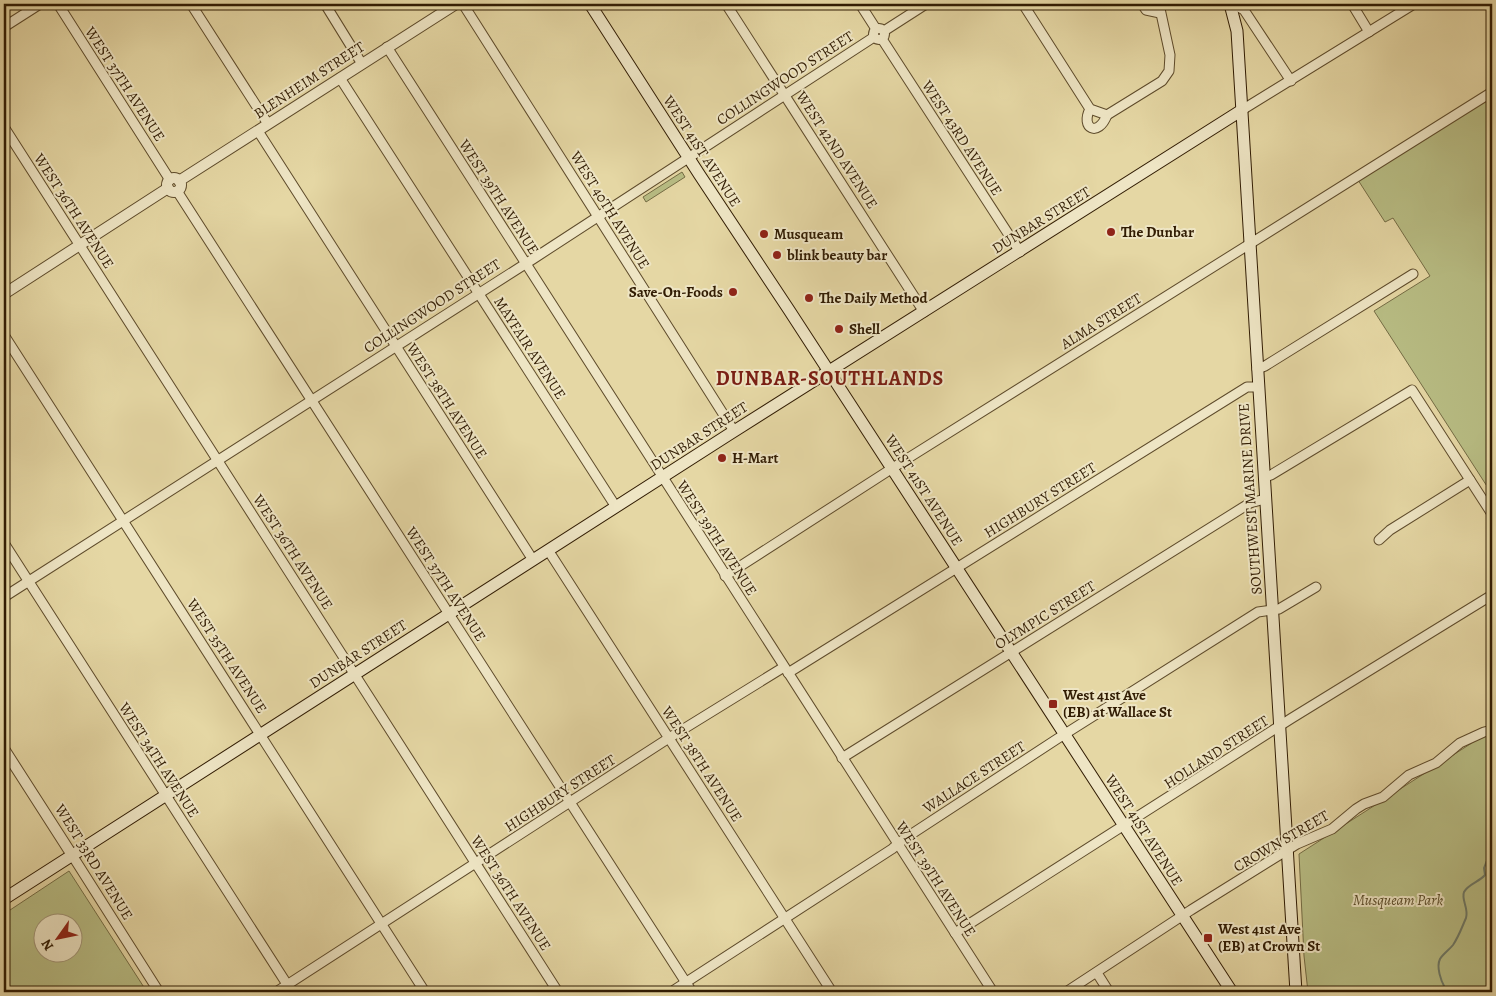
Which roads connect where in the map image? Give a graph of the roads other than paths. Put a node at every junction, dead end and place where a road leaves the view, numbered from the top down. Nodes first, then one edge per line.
1 (40, 4) edge
2 (58, 4) edge
3 (191, 4) edge
4 (325, 4) edge
5 (456, 4) edge
6 (462, 4) edge
7 (590, 4) edge
8 (726, 4) edge
9 (860, 4) edge
10 (926, 4) edge
11 (1023, 4) edge
12 (1142, 4) edge
13 (1232, 4) edge
14 (1352, 4) edge
15 (1414, 4) edge
16 (1160, 9) edge
17 (4, 27) edge
18 (1369, 32) junction
19 (879, 34) junction
20 (387, 47) junction
21 (362, 64) junction
22 (340, 78) junction
23 (1291, 81) junction
24 (1492, 92) edge
25 (784, 95) junction
26 (1090, 109) junction
27 (1242, 110) junction
28 (1107, 115) junction
29 (268, 124) junction
30 (4, 127) edge
31 (258, 131) junction
32 (688, 157) junction
33 (174, 185) junction
34 (598, 216) junction
35 (1250, 244) junction
36 (79, 246) junction
37 (1020, 252) junction
38 (525, 263) junction
39 (1413, 274) dead end
40 (478, 293) junction
41 (4, 294) edge
42 (924, 312) junction
43 (4, 335) edge
44 (395, 346) junction
45 (1257, 369) junction
46 (829, 371) junction
47 (1258, 387) junction
48 (312, 400) junction
49 (734, 431) junction
50 (218, 460) junction
51 (892, 468) junction
52 (662, 477) junction
53 (1264, 477) junction
54 (1470, 480) junction
55 (1265, 499) junction
56 (616, 507) junction
57 (1492, 514) edge
58 (123, 520) junction
59 (1379, 540) dead end
60 (4, 543) edge
61 (548, 550) junction
62 (533, 560) junction
63 (956, 568) junction
64 (725, 576) junction
65 (28, 581) junction
66 (1316, 587) dead end
67 (1492, 595) edge
68 (4, 597) edge
69 (1272, 610) junction
70 (449, 614) junction
71 (1011, 652) junction
72 (786, 670) junction
73 (355, 674) junction
74 (1492, 724) edge
75 (1281, 726) junction
76 (1488, 731) edge
77 (261, 734) junction
78 (1064, 734) junction
79 (669, 738) junction
80 (4, 749) edge
81 (842, 758) junction
82 (166, 796) junction
83 (570, 803) junction
84 (1124, 827) junction
85 (898, 844) junction
86 (1287, 851) junction
87 (72, 856) junction
88 (476, 863) junction
89 (4, 899) edge
90 (1182, 916) junction
91 (785, 919) junction
92 (382, 924) junction
93 (955, 933) junction
94 (1097, 973) junction
95 (685, 983) junction
96 (290, 989) edge
97 (159, 992) edge
98 (276, 992) edge
99 (425, 992) edge
100 (558, 992) edge
101 (671, 992) edge
102 (692, 992) edge
103 (832, 992) edge
104 (993, 992) edge
105 (1066, 992) edge
106 (1109, 992) edge
107 (1232, 992) edge
108 (1296, 992) edge

1 - 17 street
2 - 33 street, WEST 37TH AVENUE
3 - 29 street
4 - 21 street
5 - 20 street, BLENHEIM STREET
6 - 34 street, WEST 40TH AVENUE
7 - 32 main road, WEST 41ST AVENUE
8 - 25 street, WEST 42ND AVENUE
9 - 19 street, WEST 43RD AVENUE
10 - 19 street, COLLINGWOOD STREET
11 - 26 street
12 - 16 street
13 - 23 street, SOUTHWEST MARINE DRIVE
13 - 27 main road, SOUTHWEST MARINE DRIVE
14 - 18 street
15 - 18 street, DUNBAR STREET
16 - 28 street
18 - 23 street, DUNBAR STREET
19 - 25 street, COLLINGWOOD STREET
19 - 37 street, WEST 43RD AVENUE
20 - 21 street, BLENHEIM STREET
20 - 38 street, WEST 39TH AVENUE
21 - 22 street, BLENHEIM STREET
22 - 29 street, BLENHEIM STREET
22 - 40 street, MAYFAIR AVENUE
23 - 27 street, DUNBAR STREET
24 - 35 street, ALMA STREET
25 - 32 street, COLLINGWOOD STREET
25 - 42 street, WEST 42ND AVENUE
26 - 28 street
26 - 28 street
27 - 35 main road, SOUTHWEST MARINE DRIVE
27 - 37 main road, DUNBAR STREET
29 - 31 street, BLENHEIM STREET
30 - 36 street, WEST 36TH AVENUE
31 - 33 street, BLENHEIM STREET
31 - 44 street, WEST 38TH AVENUE
32 - 34 street, COLLINGWOOD STREET
32 - 46 main road, WEST 41ST AVENUE
33 - 36 street, BLENHEIM STREET
33 - 48 street, WEST 37TH AVENUE
34 - 38 street, COLLINGWOOD STREET
34 - 49 street, WEST 40TH AVENUE
35 - 45 main road, SOUTHWEST MARINE DRIVE
35 - 51 street, ALMA STREET
36 - 41 street, BLENHEIM STREET
36 - 50 street, WEST 36TH AVENUE
37 - 42 main road, DUNBAR STREET
38 - 40 street, COLLINGWOOD STREET
38 - 52 street, WEST 39TH AVENUE
39 - 45 street
40 - 44 street, COLLINGWOOD STREET
40 - 56 street, MAYFAIR AVENUE
42 - 46 main road, DUNBAR STREET
43 - 58 street, WEST 35TH AVENUE
44 - 48 street, COLLINGWOOD STREET
44 - 62 street, WEST 38TH AVENUE
45 - 47 main road, SOUTHWEST MARINE DRIVE
46 - 49 main road, DUNBAR STREET
46 - 51 main road, WEST 41ST AVENUE
47 - 53 main road, SOUTHWEST MARINE DRIVE
47 - 63 street, HIGHBURY STREET
48 - 50 street, COLLINGWOOD STREET
48 - 70 street, WEST 37TH AVENUE
49 - 52 main road, DUNBAR STREET
50 - 58 street, COLLINGWOOD STREET
50 - 73 street, WEST 36TH AVENUE
51 - 63 main road, WEST 41ST AVENUE
51 - 64 street, ALMA STREET
52 - 56 main road, DUNBAR STREET
52 - 64 street, WEST 39TH AVENUE
53 - 54 street
53 - 55 main road, SOUTHWEST MARINE DRIVE
54 - 57 street
54 - 59 street
55 - 69 main road, SOUTHWEST MARINE DRIVE
55 - 71 street, OLYMPIC STREET
56 - 61 main road, DUNBAR STREET
58 - 65 street, COLLINGWOOD STREET
58 - 77 street, WEST 35TH AVENUE
60 - 65 street, WEST 34TH AVENUE
61 - 62 main road, DUNBAR STREET
61 - 79 street, WEST 38TH AVENUE
62 - 70 main road, DUNBAR STREET
63 - 71 main road, WEST 41ST AVENUE
63 - 72 street, HIGHBURY STREET
64 - 72 street, WEST 39TH AVENUE
65 - 68 street, COLLINGWOOD STREET
65 - 82 street, WEST 34TH AVENUE
66 - 69 street, WALLACE STREET
67 - 75 street, HOLLAND STREET
69 - 75 main road, SOUTHWEST MARINE DRIVE
69 - 78 street, WALLACE STREET
70 - 73 main road, DUNBAR STREET
70 - 83 street, WEST 37TH AVENUE
71 - 78 main road, WEST 41ST AVENUE
71 - 81 street, OLYMPIC STREET
72 - 79 street, HIGHBURY STREET
72 - 81 street, WEST 39TH AVENUE
73 - 77 main road, DUNBAR STREET
73 - 88 street, WEST 36TH AVENUE
74 - 76 street, CROWN STREET
75 - 84 street, HOLLAND STREET
75 - 86 main road, SOUTHWEST MARINE DRIVE
76 - 86 street, CROWN STREET
77 - 82 main road, DUNBAR STREET
77 - 92 street, WEST 35TH AVENUE
78 - 84 main road, WEST 41ST AVENUE
78 - 85 street, WALLACE STREET
79 - 83 street, HIGHBURY STREET
79 - 91 street, WEST 38TH AVENUE
80 - 87 street, WEST 33RD AVENUE
81 - 85 street, WEST 39TH AVENUE
82 - 87 main road, DUNBAR STREET
82 - 96 street, WEST 34TH AVENUE
83 - 88 street, HIGHBURY STREET
83 - 95 street, WEST 37TH AVENUE
84 - 90 main road, WEST 41ST AVENUE
84 - 93 street, HOLLAND STREET
85 - 91 street, WALLACE STREET
85 - 93 street, WEST 39TH AVENUE
86 - 90 street, CROWN STREET
86 - 108 main road, SOUTHWEST MARINE DRIVE
87 - 89 main road, DUNBAR STREET
87 - 97 street, WEST 33RD AVENUE
88 - 92 street, HIGHBURY STREET
88 - 100 street, WEST 36TH AVENUE
90 - 94 street, CROWN STREET
90 - 107 main road, WEST 41ST AVENUE
91 - 95 street, WALLACE STREET
91 - 103 street, WEST 38TH AVENUE
92 - 96 street, HIGHBURY STREET
92 - 99 street, WEST 35TH AVENUE
93 - 104 street, WEST 39TH AVENUE
94 - 105 street, CROWN STREET
94 - 106 street
95 - 101 street, WALLACE STREET
95 - 102 street, WEST 37TH AVENUE
96 - 98 street, HIGHBURY STREET

